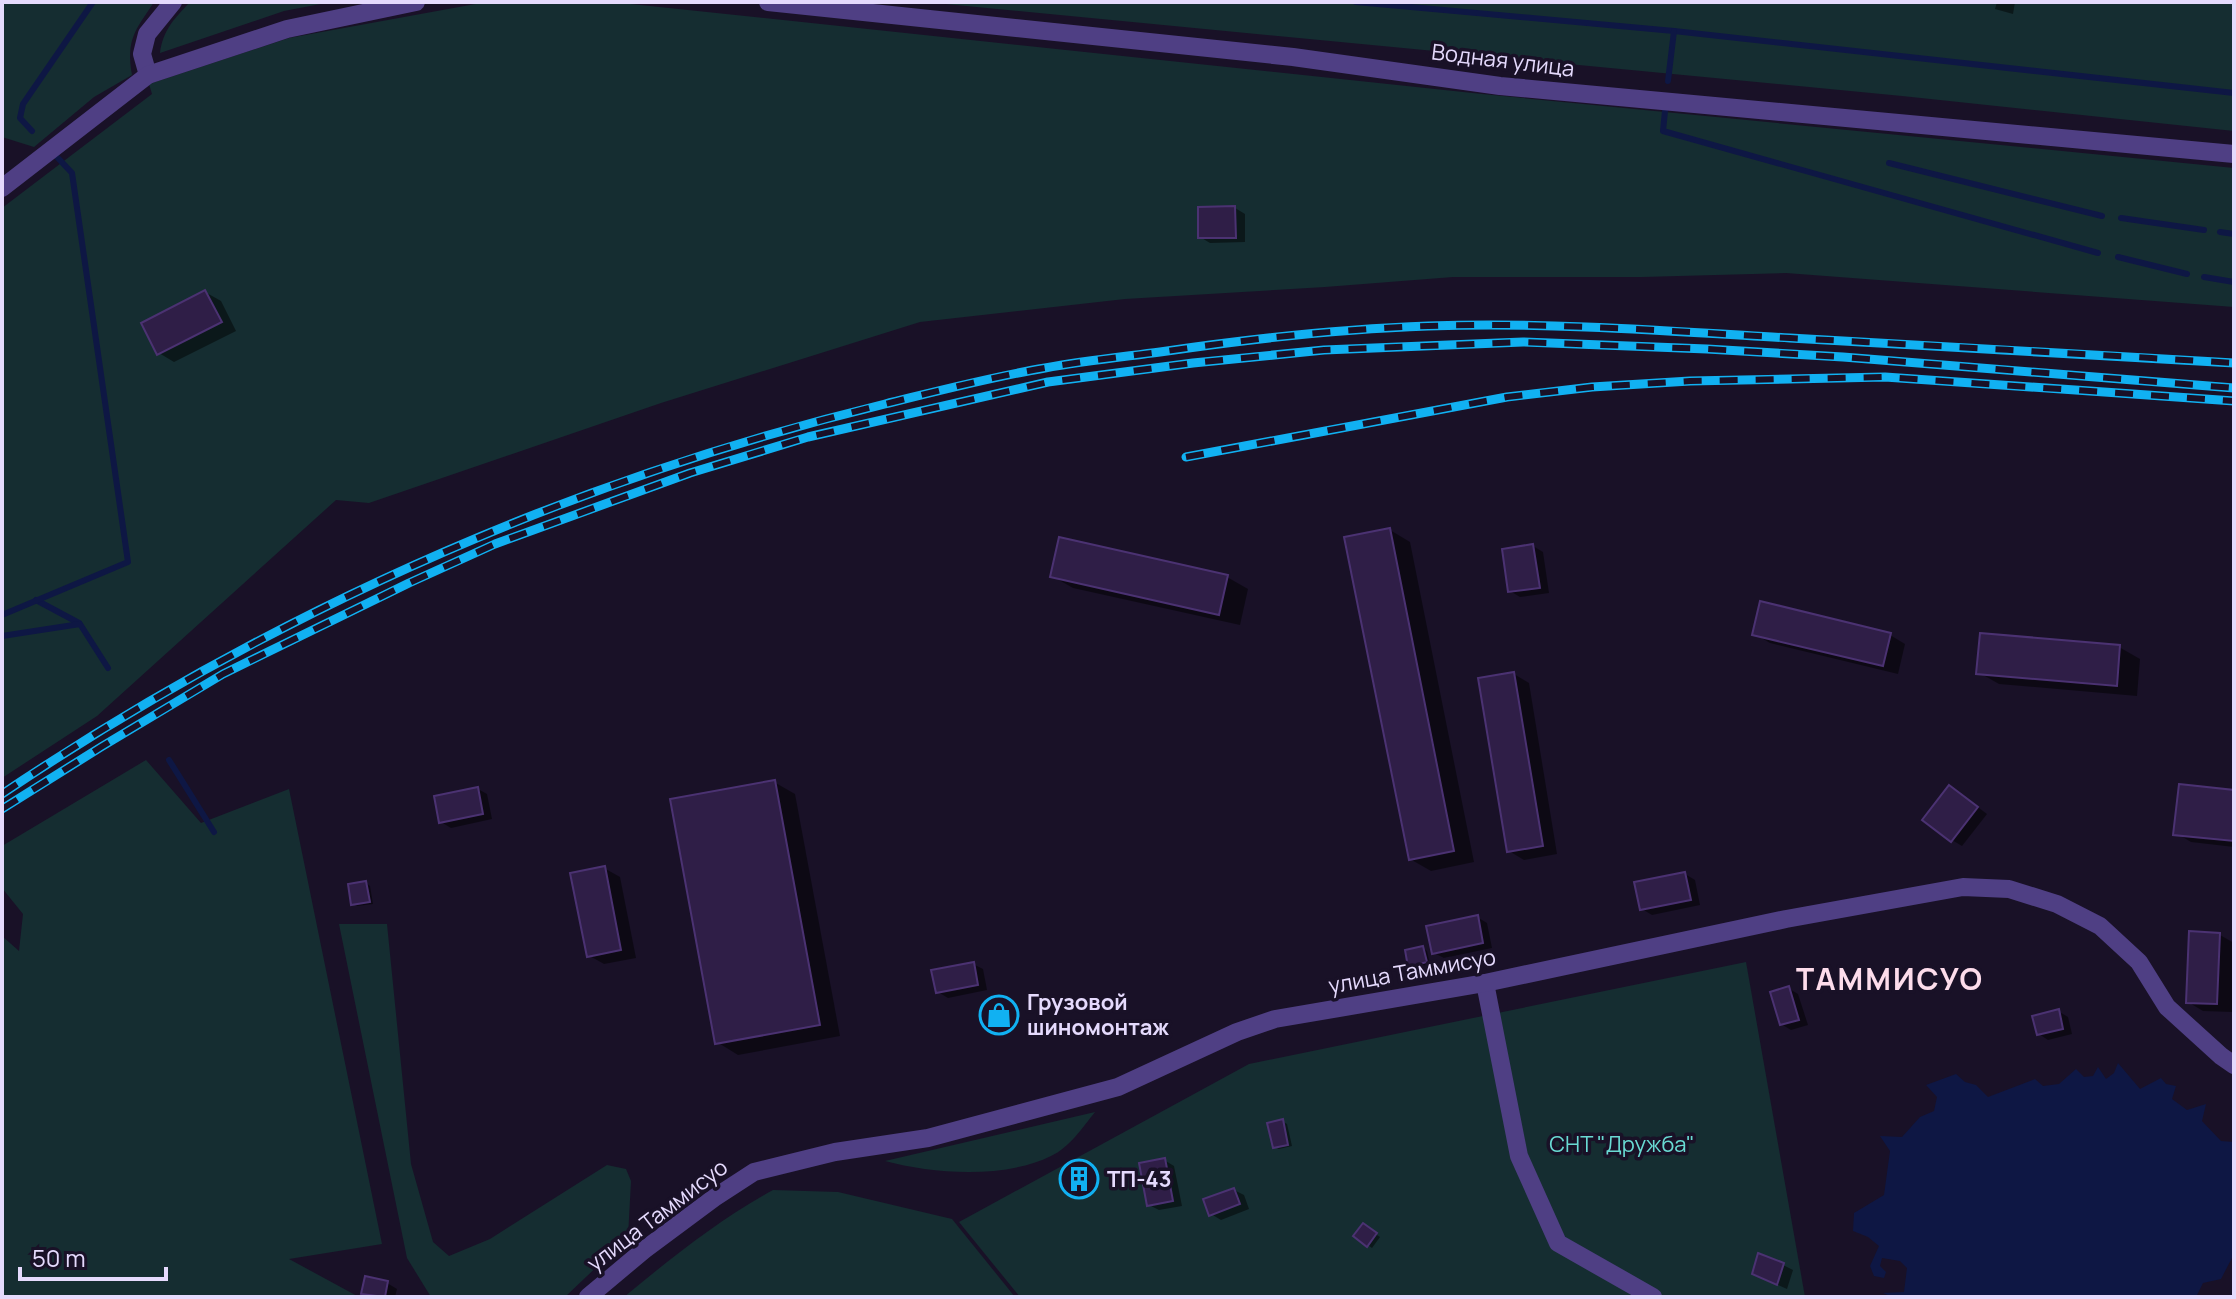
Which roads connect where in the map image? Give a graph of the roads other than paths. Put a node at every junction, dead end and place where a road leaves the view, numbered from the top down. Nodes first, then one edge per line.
1 (173, 2) edge
2 (416, 2) edge
3 (768, 2) edge
4 (148, 75) junction
5 (2234, 154) edge
6 (2, 188) edge
7 (1485, 983) junction
8 (2234, 1065) edge
9 (588, 1297) edge
10 (1653, 1297) edge

1 - 4 street
2 - 4 street
3 - 5 street, Водная улица
4 - 6 street
7 - 8 street, улица Таммисуо
7 - 9 street, улица Таммисуо
7 - 10 street

